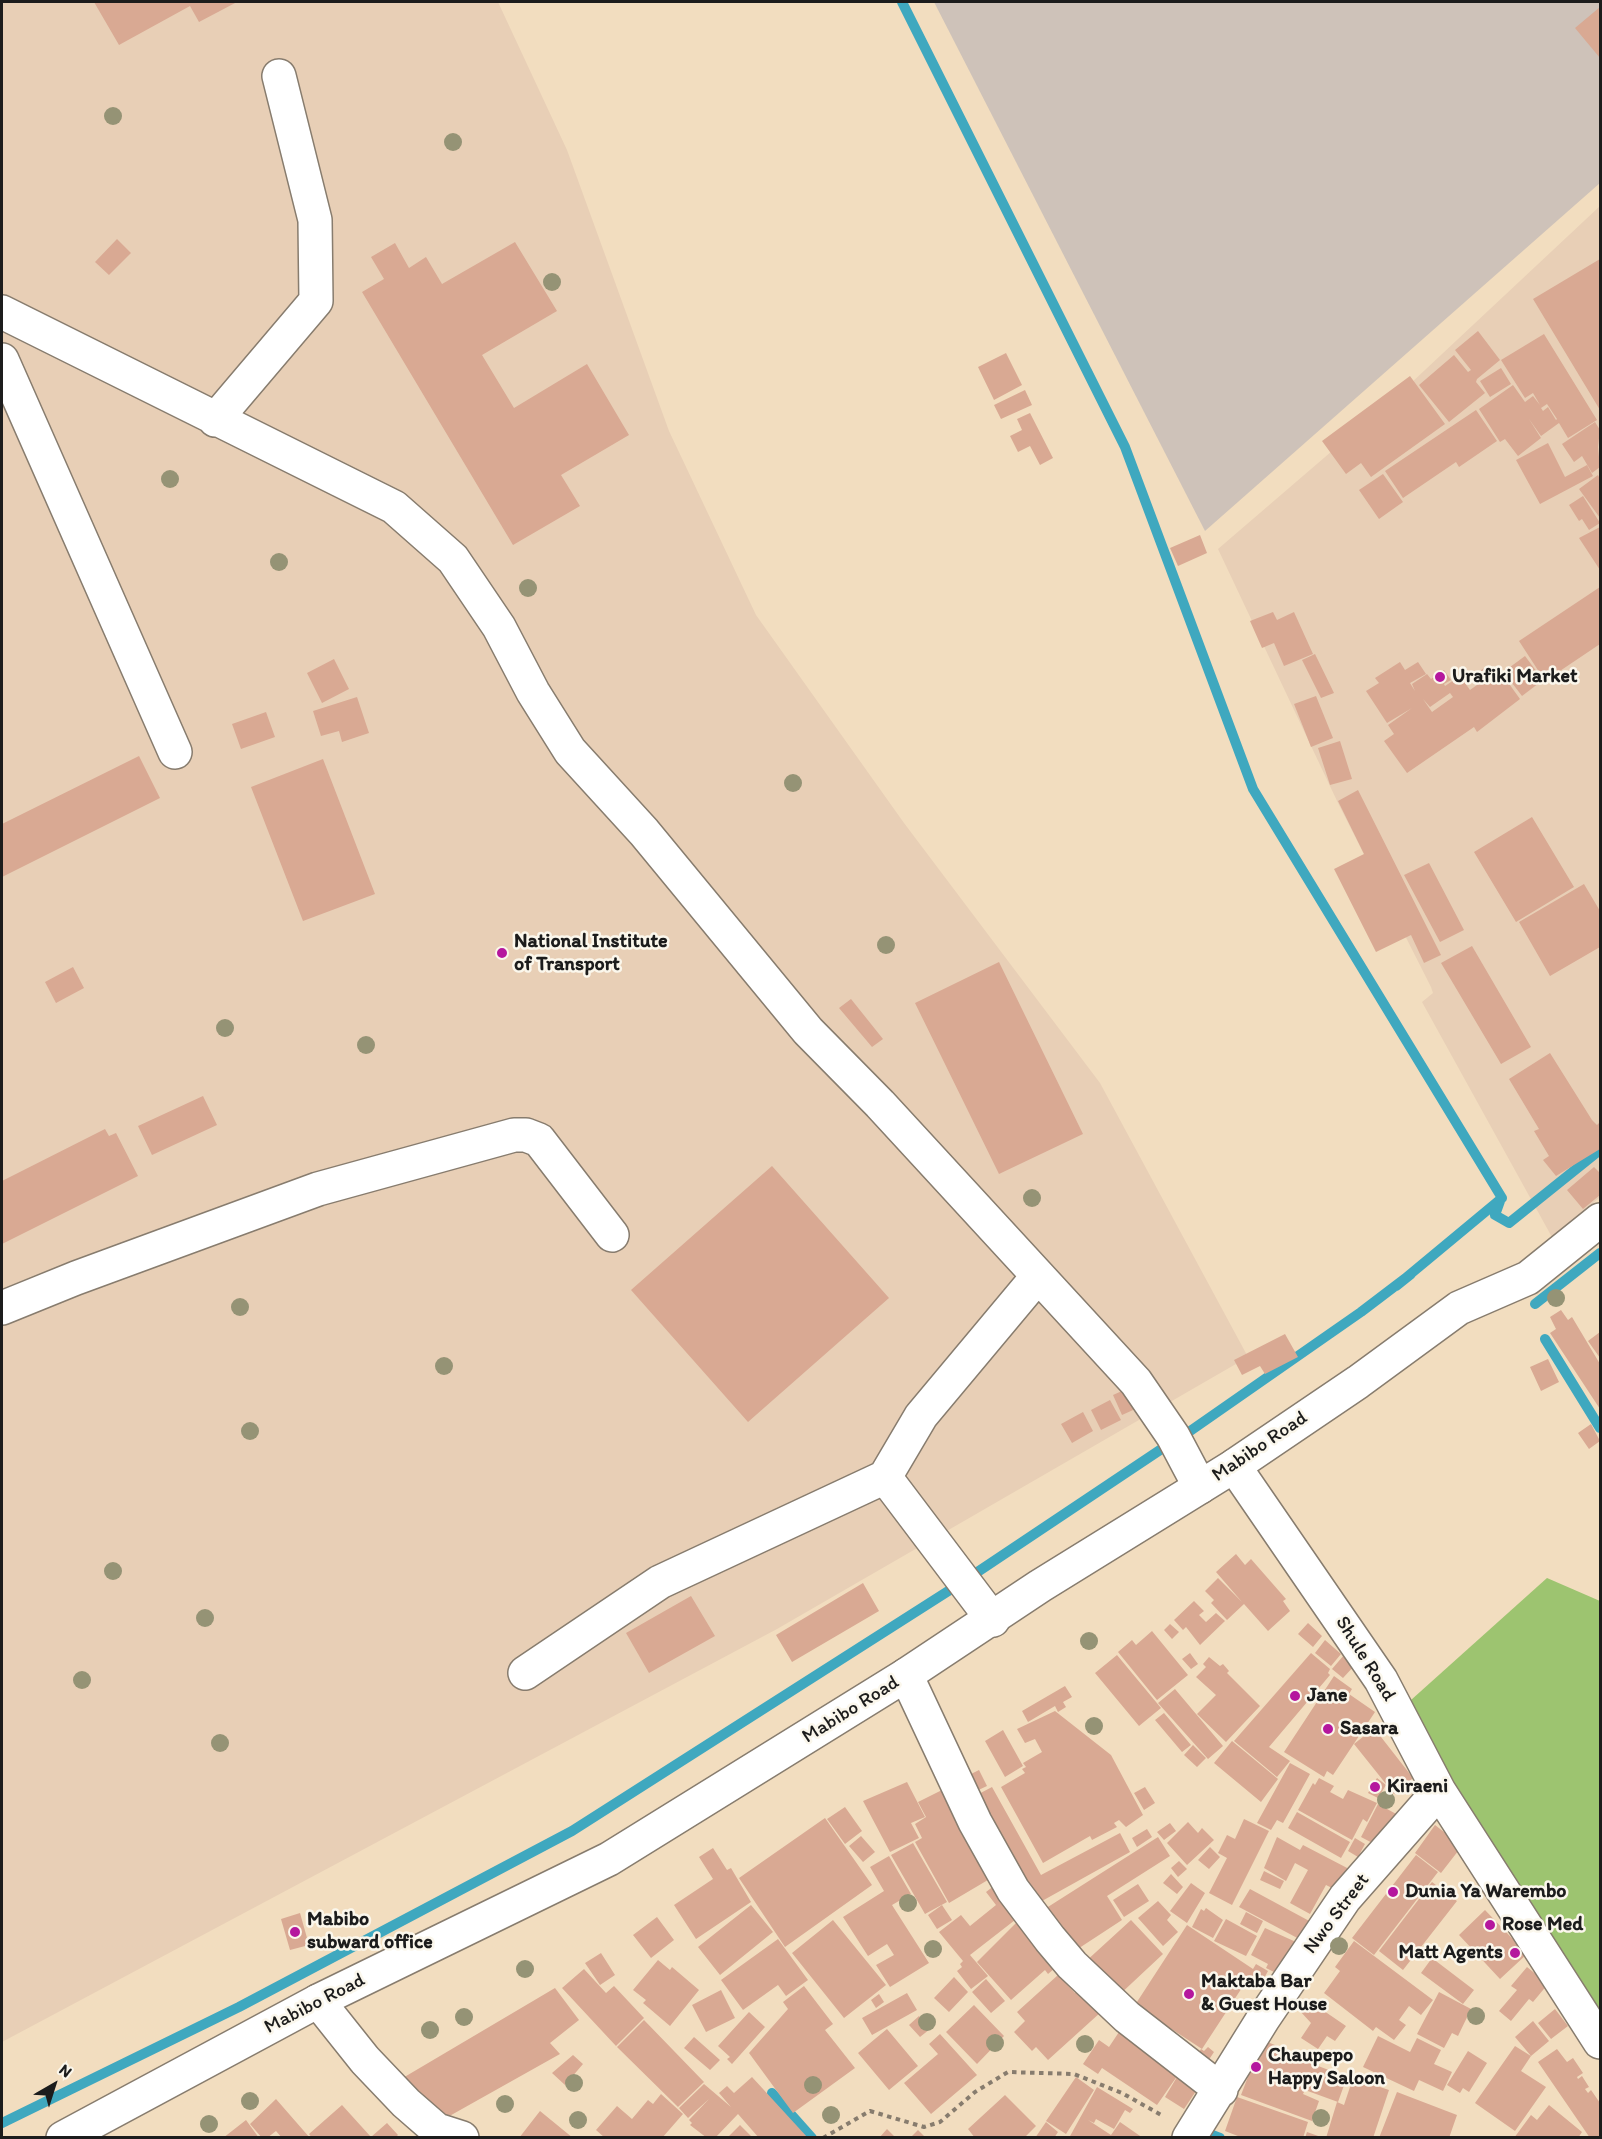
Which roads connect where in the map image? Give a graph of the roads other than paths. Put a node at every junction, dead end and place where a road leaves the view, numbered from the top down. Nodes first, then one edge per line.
1 (279, 76) dead end
2 (2, 312) edge
3 (2, 360) edge
4 (215, 420) junction
5 (175, 752) dead end
6 (1600, 1220) edge
7 (612, 1235) dead end
8 (1038, 1276) junction
9 (2, 1308) edge
10 (1234, 1466) junction
11 (885, 1477) junction
12 (1200, 1487) junction
13 (993, 1620) junction
14 (525, 1673) dead end
15 (906, 1675) junction
16 (1439, 1791) junction
17 (318, 2001) junction
18 (1600, 2042) edge
19 (1221, 2090) junction
20 (444, 2135) edge
21 (1190, 2136) edge
22 (63, 2138) edge

1 - 4 street
2 - 4 street
3 - 5 street
4 - 8 street
6 - 10 street, Mabibo Road
7 - 9 street
8 - 11 street
8 - 12 street
10 - 12 street, Mabibo Road
10 - 16 street, Shule Road
11 - 13 street
11 - 14 street
12 - 13 street, Mabibo Road
13 - 15 street, Mabibo Road
15 - 17 street, Mabibo Road
15 - 19 street
16 - 18 street, Shule Road
16 - 19 street, Nwo Street
17 - 20 street
17 - 22 street, Mabibo Road
19 - 21 street, Nwo Street

